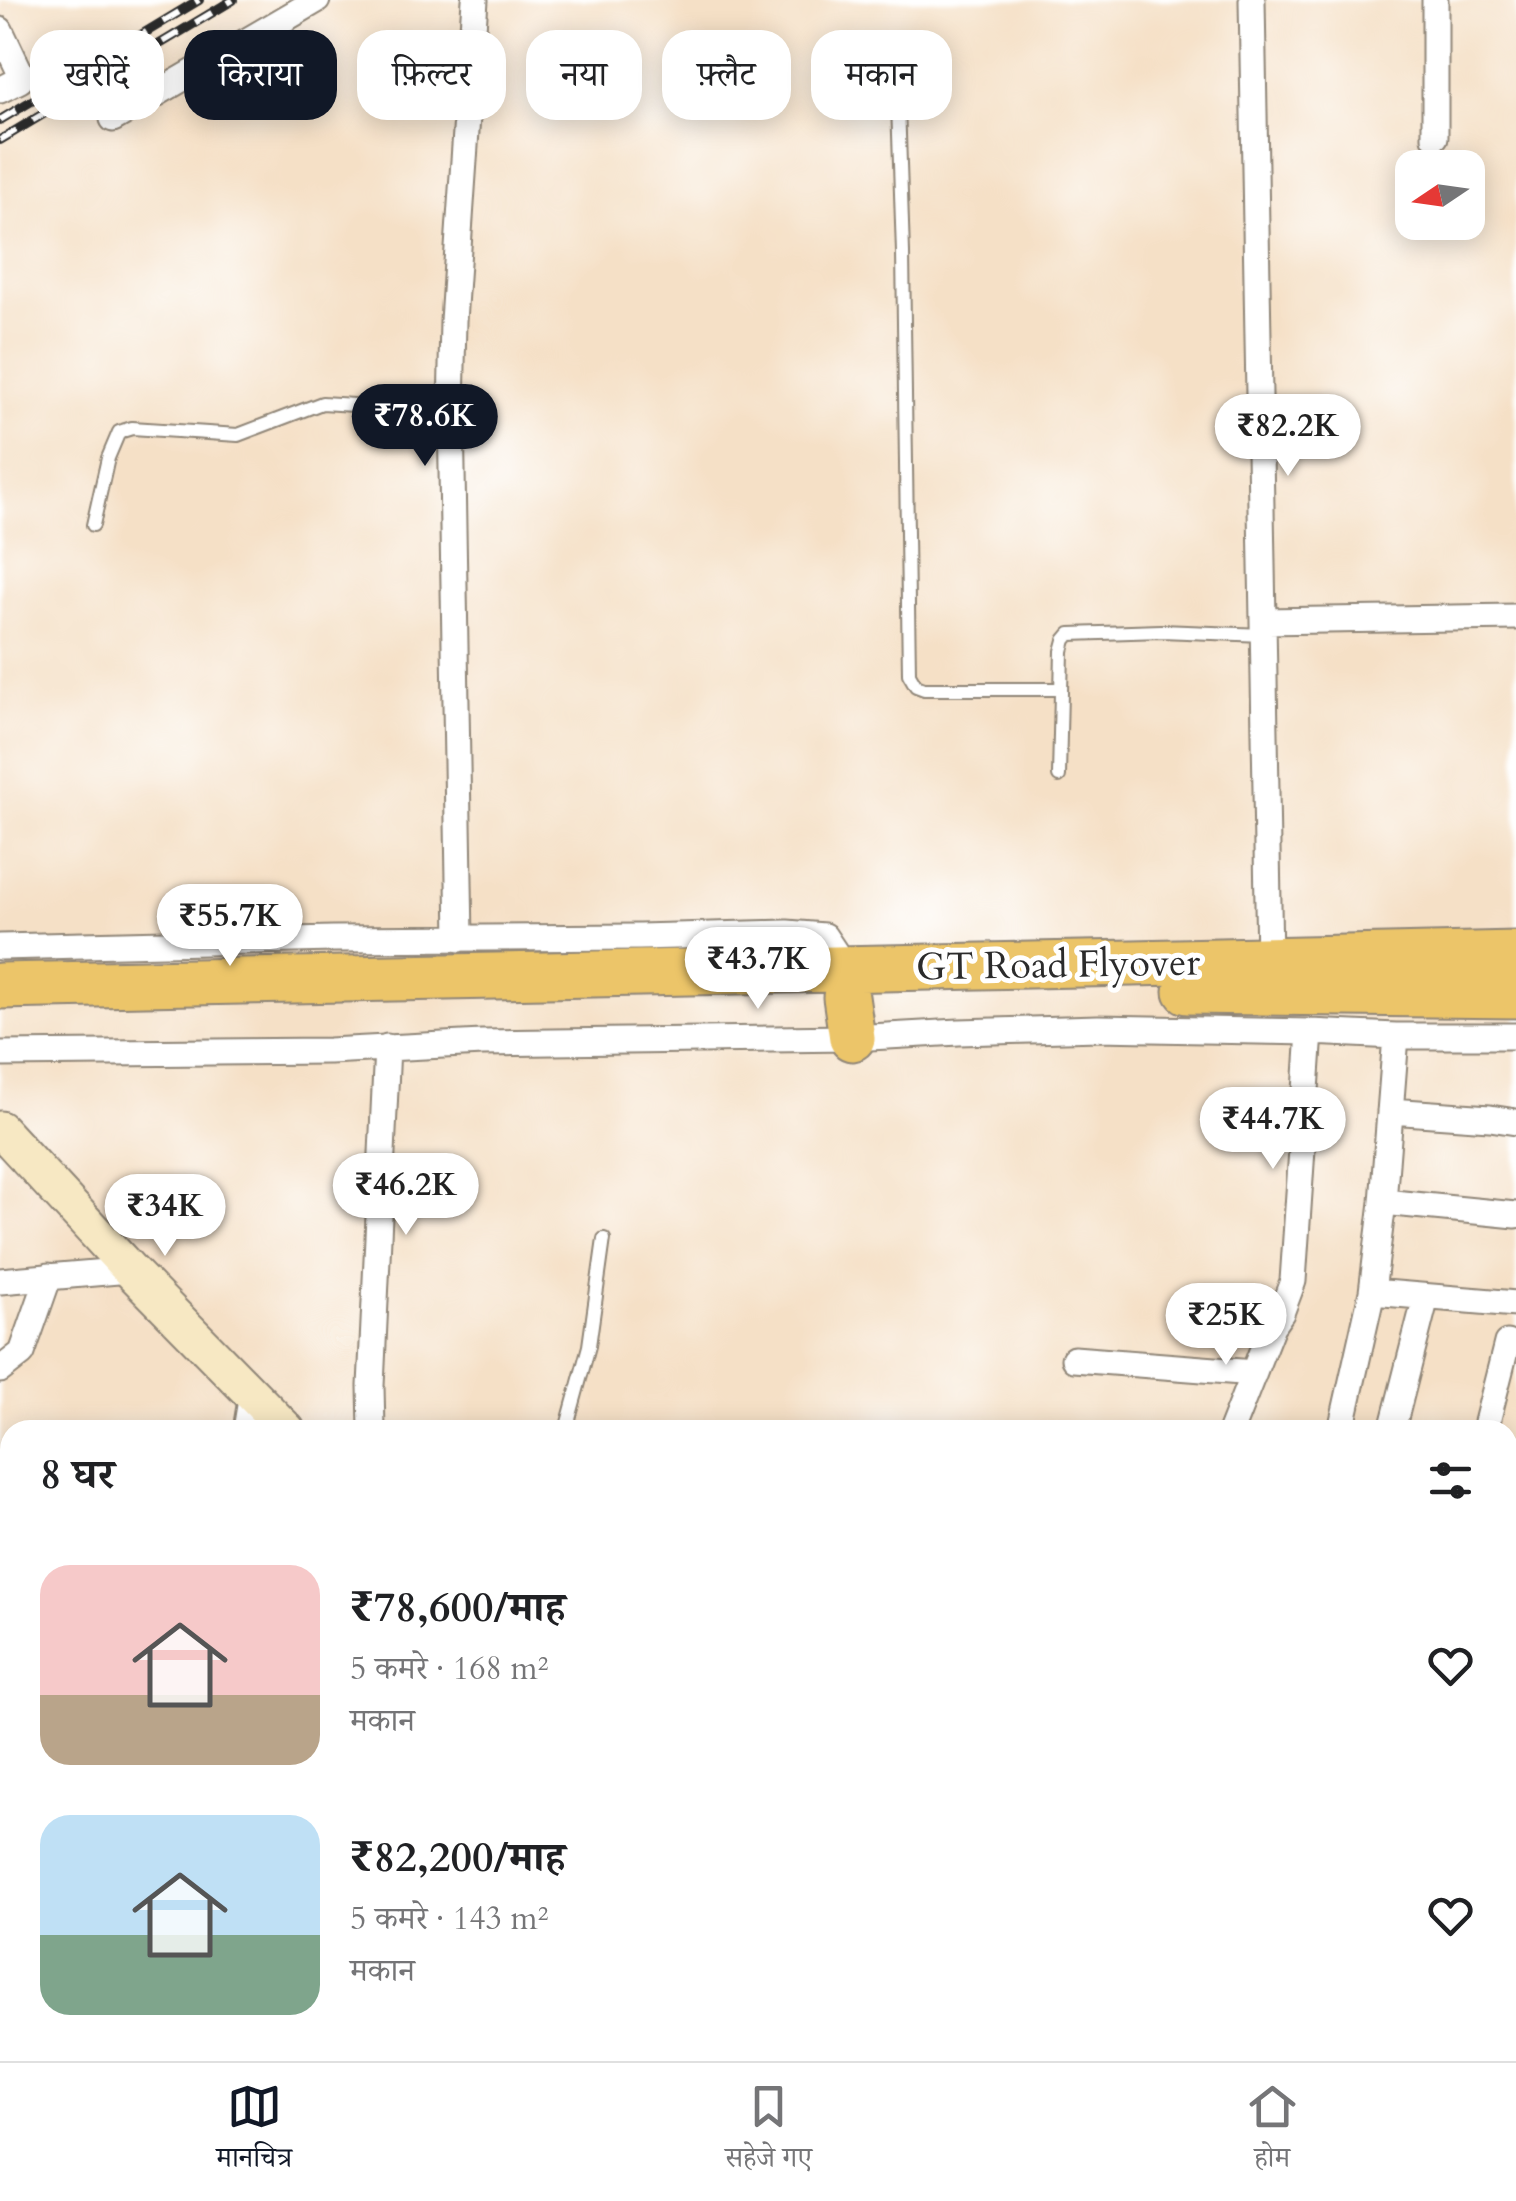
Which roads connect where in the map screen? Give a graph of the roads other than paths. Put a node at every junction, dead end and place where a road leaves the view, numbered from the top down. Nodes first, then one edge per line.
1 (317, 0) edge
2 (476, 0) edge
3 (1252, 0) edge
4 (1435, 0) edge
5 (0, 30) edge
6 (164, 89) edge
7 (0, 90) edge
8 (899, 120) edge
9 (1435, 137) dead end
10 (451, 410) junction
11 (94, 525) dead end
12 (1516, 617) edge
13 (1263, 628) junction
14 (1062, 689) junction
15 (1059, 776) dead end
16 (460, 939) junction
17 (0, 947) edge
18 (1516, 954) edge
19 (1269, 960) junction
20 (0, 986) edge
21 (1516, 995) edge
22 (848, 1001) junction
23 (0, 1015) edge
24 (1310, 1032) junction
25 (1396, 1036) junction
26 (1516, 1036) edge
27 (387, 1047) junction
28 (0, 1054) edge
29 (1390, 1112) junction
30 (1516, 1122) edge
31 (0, 1129) edge
32 (1383, 1202) junction
33 (1516, 1215) edge
34 (604, 1239) dead end
35 (130, 1270) junction
36 (49, 1276) junction
37 (0, 1281) edge
38 (1372, 1292) junction
39 (1426, 1297) junction
40 (1516, 1304) edge
41 (1507, 1343) dead end
42 (1074, 1359) dead end
43 (0, 1370) edge
44 (1254, 1372) junction
45 (252, 1394) junction
46 (248, 1420) edge
47 (277, 1420) edge
48 (372, 1420) edge
49 (569, 1420) edge
50 (1236, 1420) edge
51 (1344, 1420) edge
52 (1395, 1420) edge
53 (1488, 1420) edge

1 - 6 street
2 - 10 street
3 - 13 street
4 - 9 street
5 - 7 street
8 - 14 lane
10 - 11 lane
10 - 16 street
12 - 13 street
13 - 14 lane
13 - 19 street
14 - 15 lane
16 - 17 street
16 - 22 street
18 - 19 highway, GT Road Flyover
19 - 22 highway, GT Road Flyover
20 - 22 highway, GT Road Flyover
21 - 22 highway, GT Road Flyover
22 - 23 highway, GT Road Flyover
22 - 24 street
22 - 27 street
24 - 25 street
24 - 44 street
25 - 26 street
25 - 29 street
27 - 28 street
27 - 48 street
29 - 30 street
29 - 32 street
31 - 35 street
32 - 33 street
32 - 38 street
34 - 49 lane
35 - 36 street
35 - 45 street
36 - 37 street
36 - 43 street
38 - 39 street
38 - 51 street
39 - 40 street
39 - 52 street
41 - 53 street
42 - 44 street
44 - 50 street
45 - 46 street
45 - 47 street

